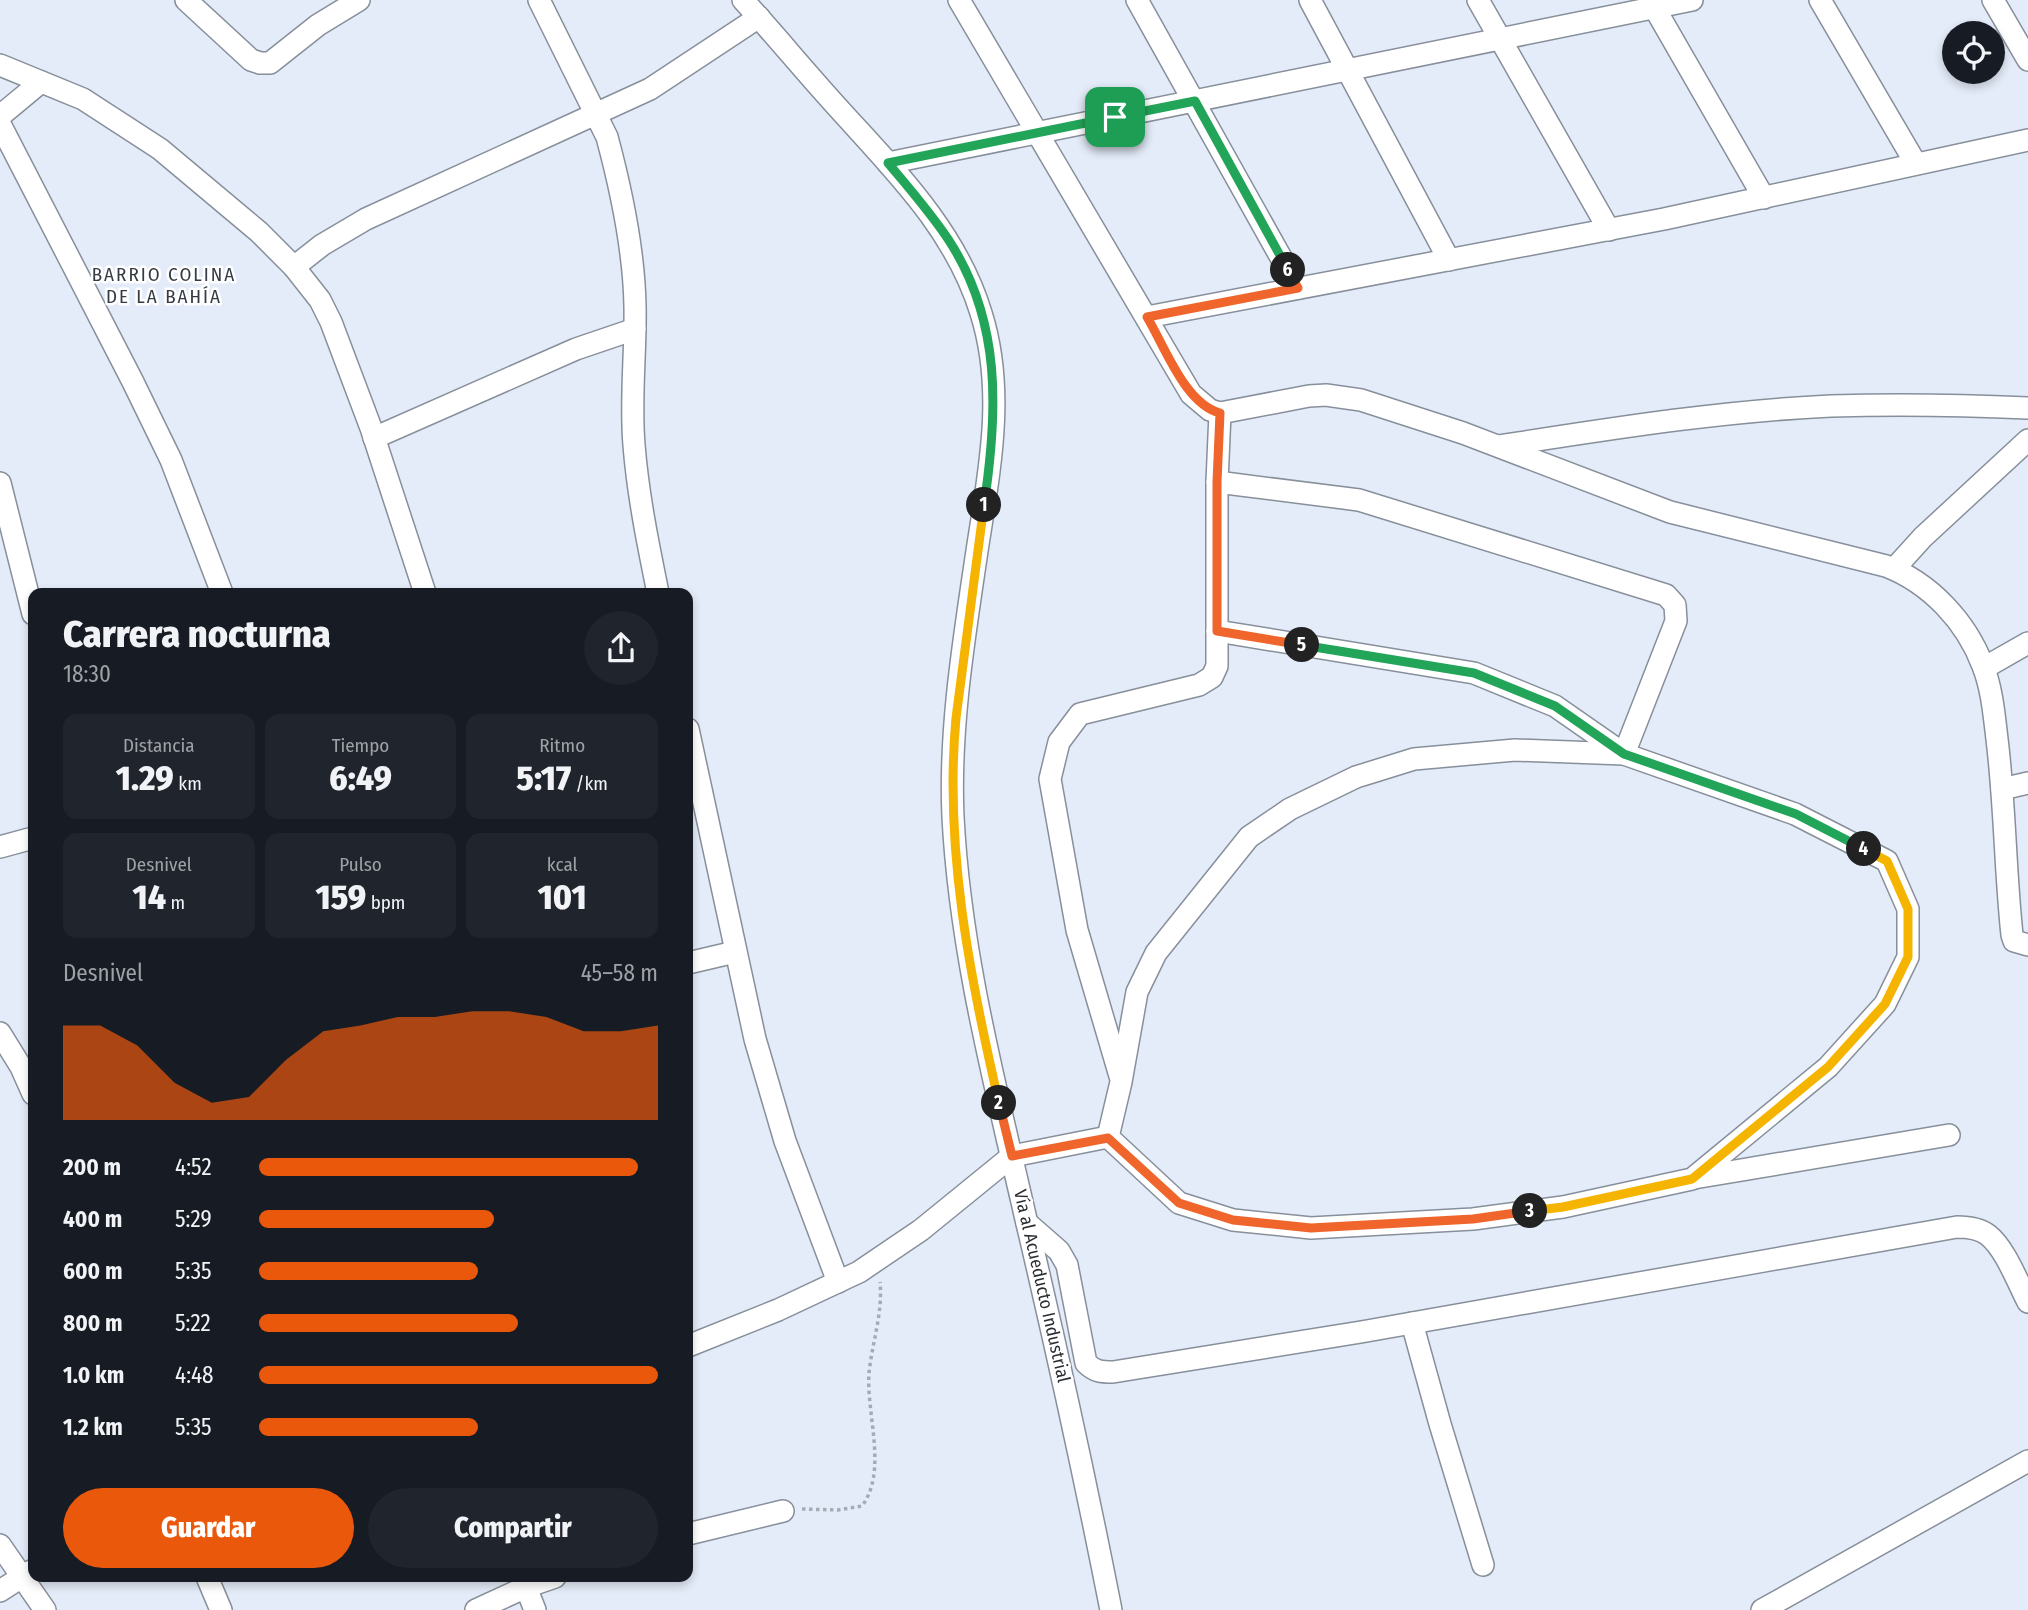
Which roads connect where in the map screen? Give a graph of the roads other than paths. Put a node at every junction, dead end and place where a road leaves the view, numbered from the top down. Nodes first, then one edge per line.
1 (186, 0) edge
2 (359, 0) edge
3 (539, 0) edge
4 (743, 0) edge
5 (959, 0) edge
6 (1138, 0) edge
7 (1310, 0) edge
8 (1478, 0) edge
9 (1692, 0) edge
10 (1820, 0) edge
11 (1993, 0) edge
12 (1652, 4) edge
13 (759, 17) junction
14 (1500, 40) junction
15 (2028, 61) edge
16 (0, 65) edge
17 (1349, 70) junction
18 (41, 82) junction
19 (1195, 101) junction
20 (596, 114) junction
21 (0, 116) edge
22 (0, 124) edge
23 (1036, 133) junction
24 (2028, 140) edge
25 (888, 163) junction
26 (1916, 164) junction
27 (1764, 198) junction
28 (1609, 230) junction
29 (1449, 260) junction
30 (293, 267) junction
31 (1298, 288) junction
32 (1147, 317) junction
33 (635, 329) junction
34 (2028, 408) edge
35 (1220, 413) junction
36 (374, 438) junction
37 (2028, 440) edge
38 (1497, 446) junction
39 (1217, 482) junction
40 (0, 484) edge
41 (1894, 569) junction
42 (220, 588) edge
43 (423, 588) edge
44 (657, 588) edge
45 (28, 594) edge
46 (1217, 631) junction
47 (2028, 643) edge
48 (1984, 668) junction
49 (693, 753) edge
50 (1624, 754) junction
51 (2028, 783) edge
52 (2002, 789) junction
53 (28, 839) edge
54 (0, 847) edge
55 (2028, 945) edge
56 (735, 952) junction
57 (693, 962) edge
58 (0, 1033) edge
59 (1121, 1082) junction
60 (28, 1083) edge
61 (1949, 1135) dead end
62 (1108, 1138) junction
63 (1012, 1156) junction
64 (1692, 1179) junction
65 (1027, 1223) junction
66 (838, 1282) junction
67 (2028, 1302) edge
68 (1412, 1323) junction
69 (693, 1344) edge
70 (2028, 1461) edge
71 (783, 1511) road end
72 (693, 1533) edge
73 (0, 1545) edge
74 (1483, 1565) dead end
75 (28, 1574) edge
76 (32, 1582) edge
77 (208, 1582) edge
78 (524, 1582) edge
79 (0, 1591) edge
80 (45, 1610) edge
81 (221, 1610) edge
82 (476, 1610) edge
83 (535, 1610) edge
84 (1111, 1610) edge
85 (1762, 1610) edge

1 - 2 street
3 - 20 street
4 - 13 street, Vía al Acueducto Industrial
5 - 23 street
6 - 19 street
7 - 17 street
8 - 14 street
9 - 12 street
10 - 26 street
11 - 15 street
12 - 14 street
12 - 27 street
13 - 20 street
13 - 25 street, Vía al Acueducto Industrial
14 - 17 street
14 - 28 street
16 - 18 street
17 - 19 street
17 - 29 street
18 - 21 street
18 - 30 street
19 - 23 street
19 - 31 street
20 - 30 street
20 - 33 street
22 - 42 street
23 - 25 street
23 - 32 street
24 - 26 street
25 - 63 street, Vía al Acueducto Industrial
26 - 27 street
27 - 28 street
28 - 29 street
29 - 31 street
30 - 36 street
31 - 32 street
32 - 35 street
33 - 36 street
33 - 44 street
34 - 38 street
35 - 38 street
35 - 39 street
36 - 43 street
37 - 41 street
38 - 41 street
39 - 46 street
39 - 50 street
40 - 45 street
41 - 48 street
46 - 50 street
46 - 59 street
47 - 48 street
48 - 52 street
49 - 56 street
50 - 59 street
50 - 64 street
51 - 52 street
52 - 55 street
53 - 54 street
56 - 57 street
56 - 66 street
58 - 60 street
59 - 62 street
61 - 64 street
62 - 63 street
62 - 64 street
63 - 65 street, Vía al Acueducto Industrial
63 - 66 street
65 - 68 street
65 - 84 street, Vía al Acueducto Industrial
66 - 69 street
67 - 68 street
68 - 74 street
70 - 85 street
71 - 72 street
73 - 75 street
75 - 79 street
76 - 80 street
77 - 81 street
78 - 82 street
78 - 83 street

